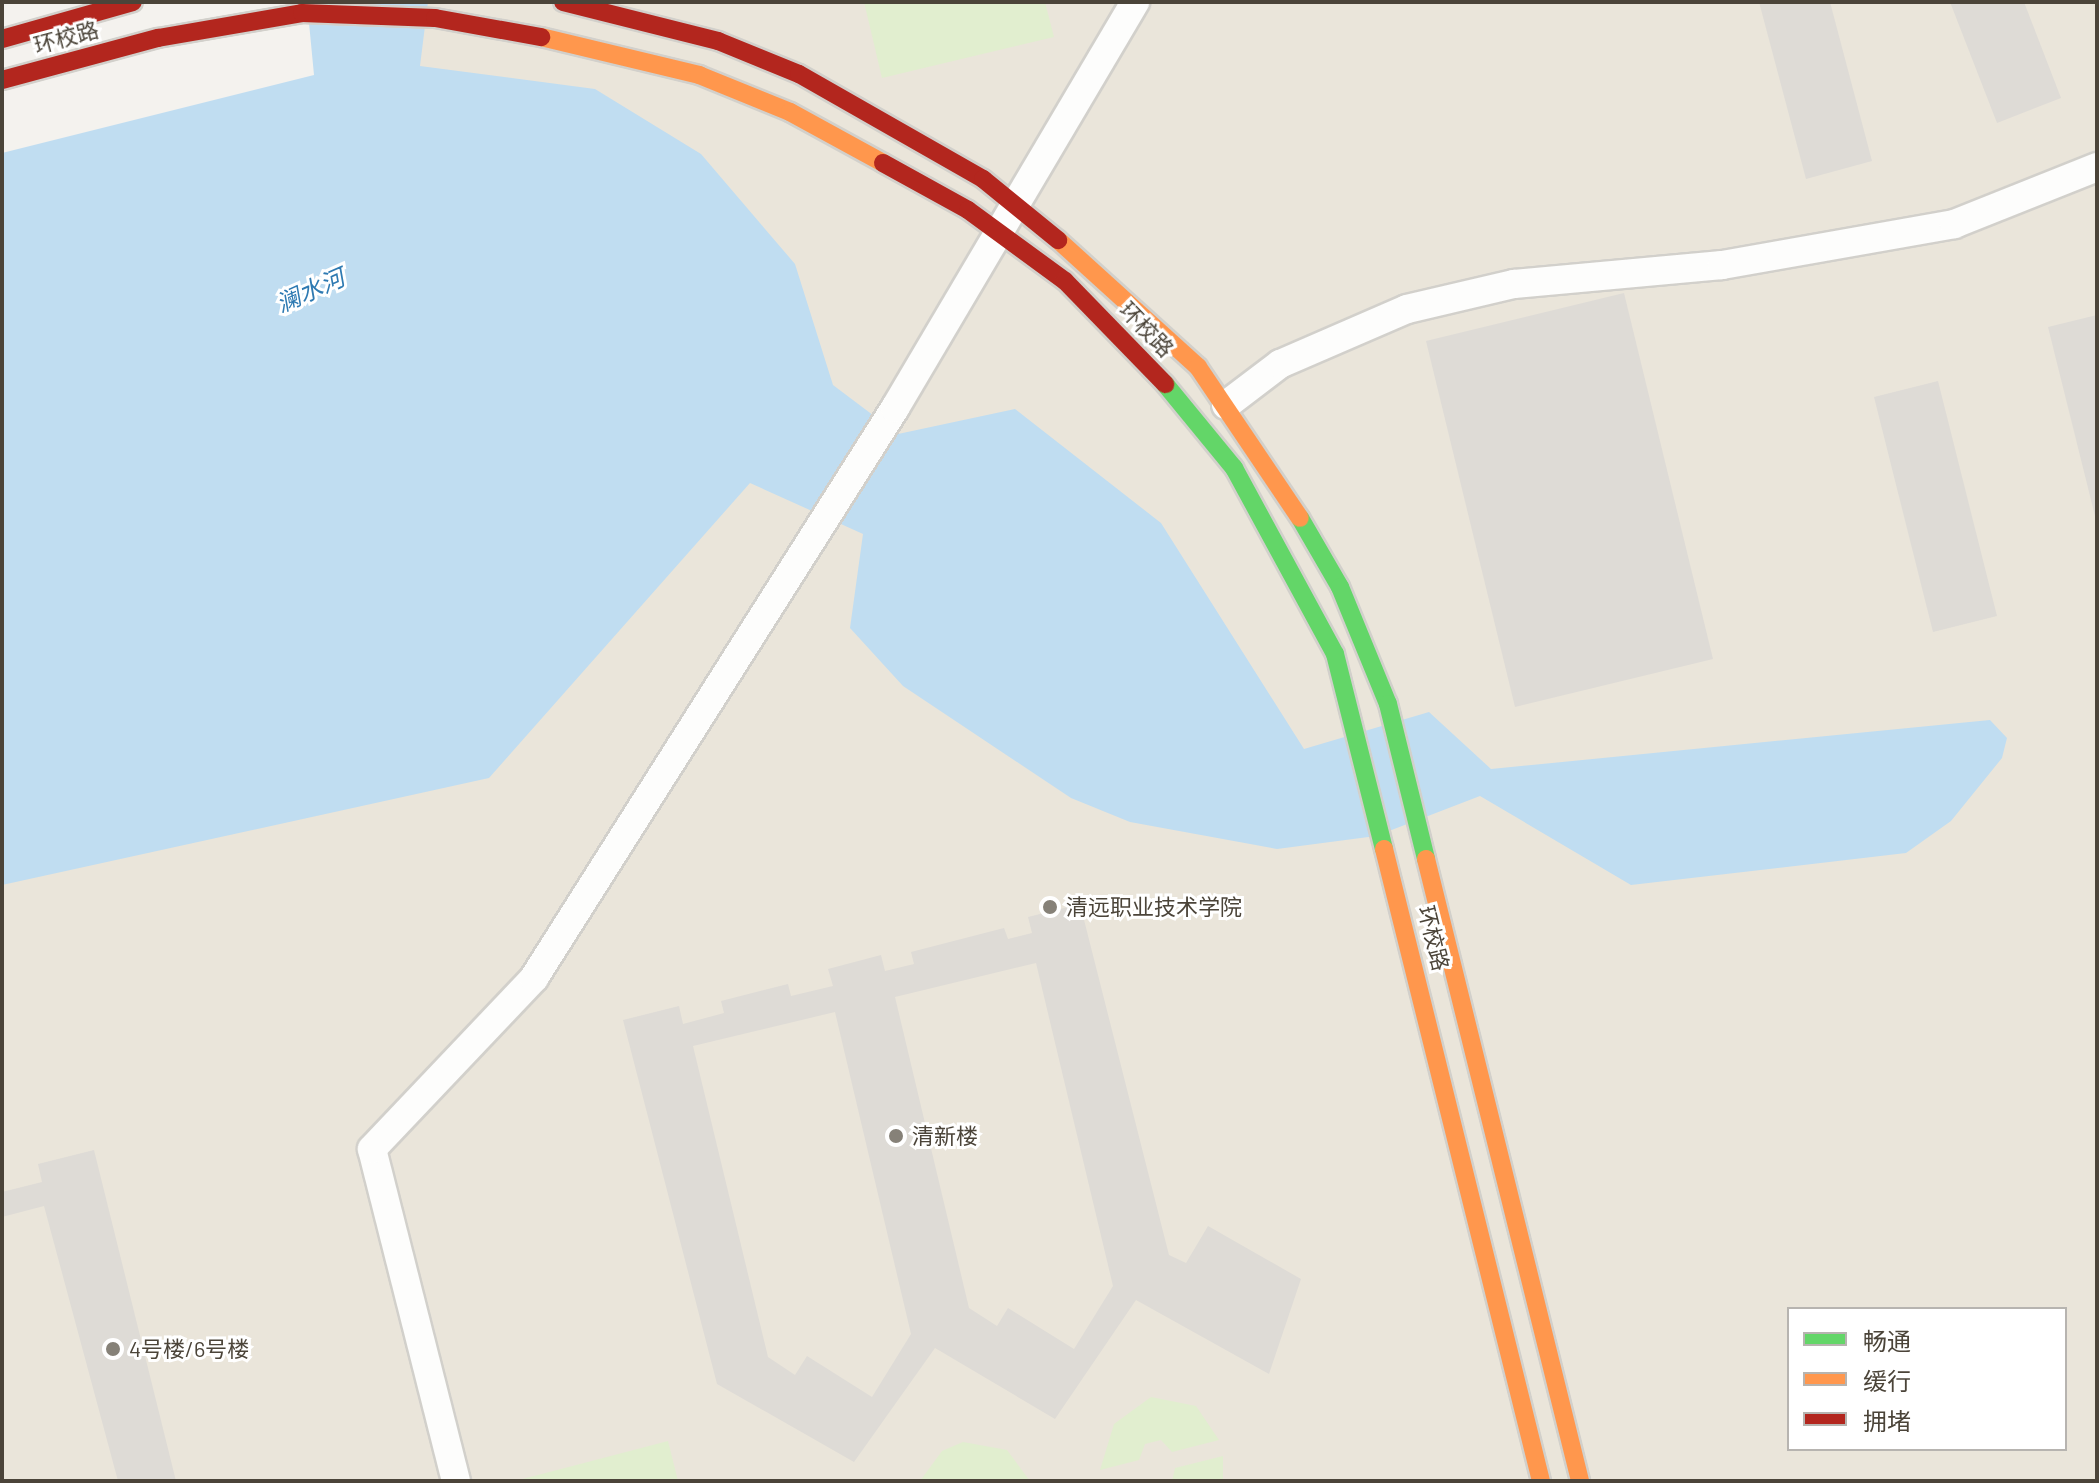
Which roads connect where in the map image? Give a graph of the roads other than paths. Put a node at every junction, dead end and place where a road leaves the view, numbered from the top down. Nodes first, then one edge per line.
1 (133, 2) edge
2 (563, 2) edge
3 (1135, 2) edge
4 (2, 39) edge
5 (2, 80) edge
6 (2097, 167) edge
7 (1019, 203) junction
8 (1001, 234) junction
9 (1226, 405) junction
10 (456, 1481) edge
11 (1541, 1481) edge
12 (1580, 1481) edge

1 - 4 street, 环校路
2 - 7 street, 环校路
3 - 7 street
5 - 8 street, 环校路
6 - 9 street
7 - 8 street
7 - 9 street, 环校路
8 - 10 street
8 - 11 street, 环校路
9 - 12 street, 环校路

